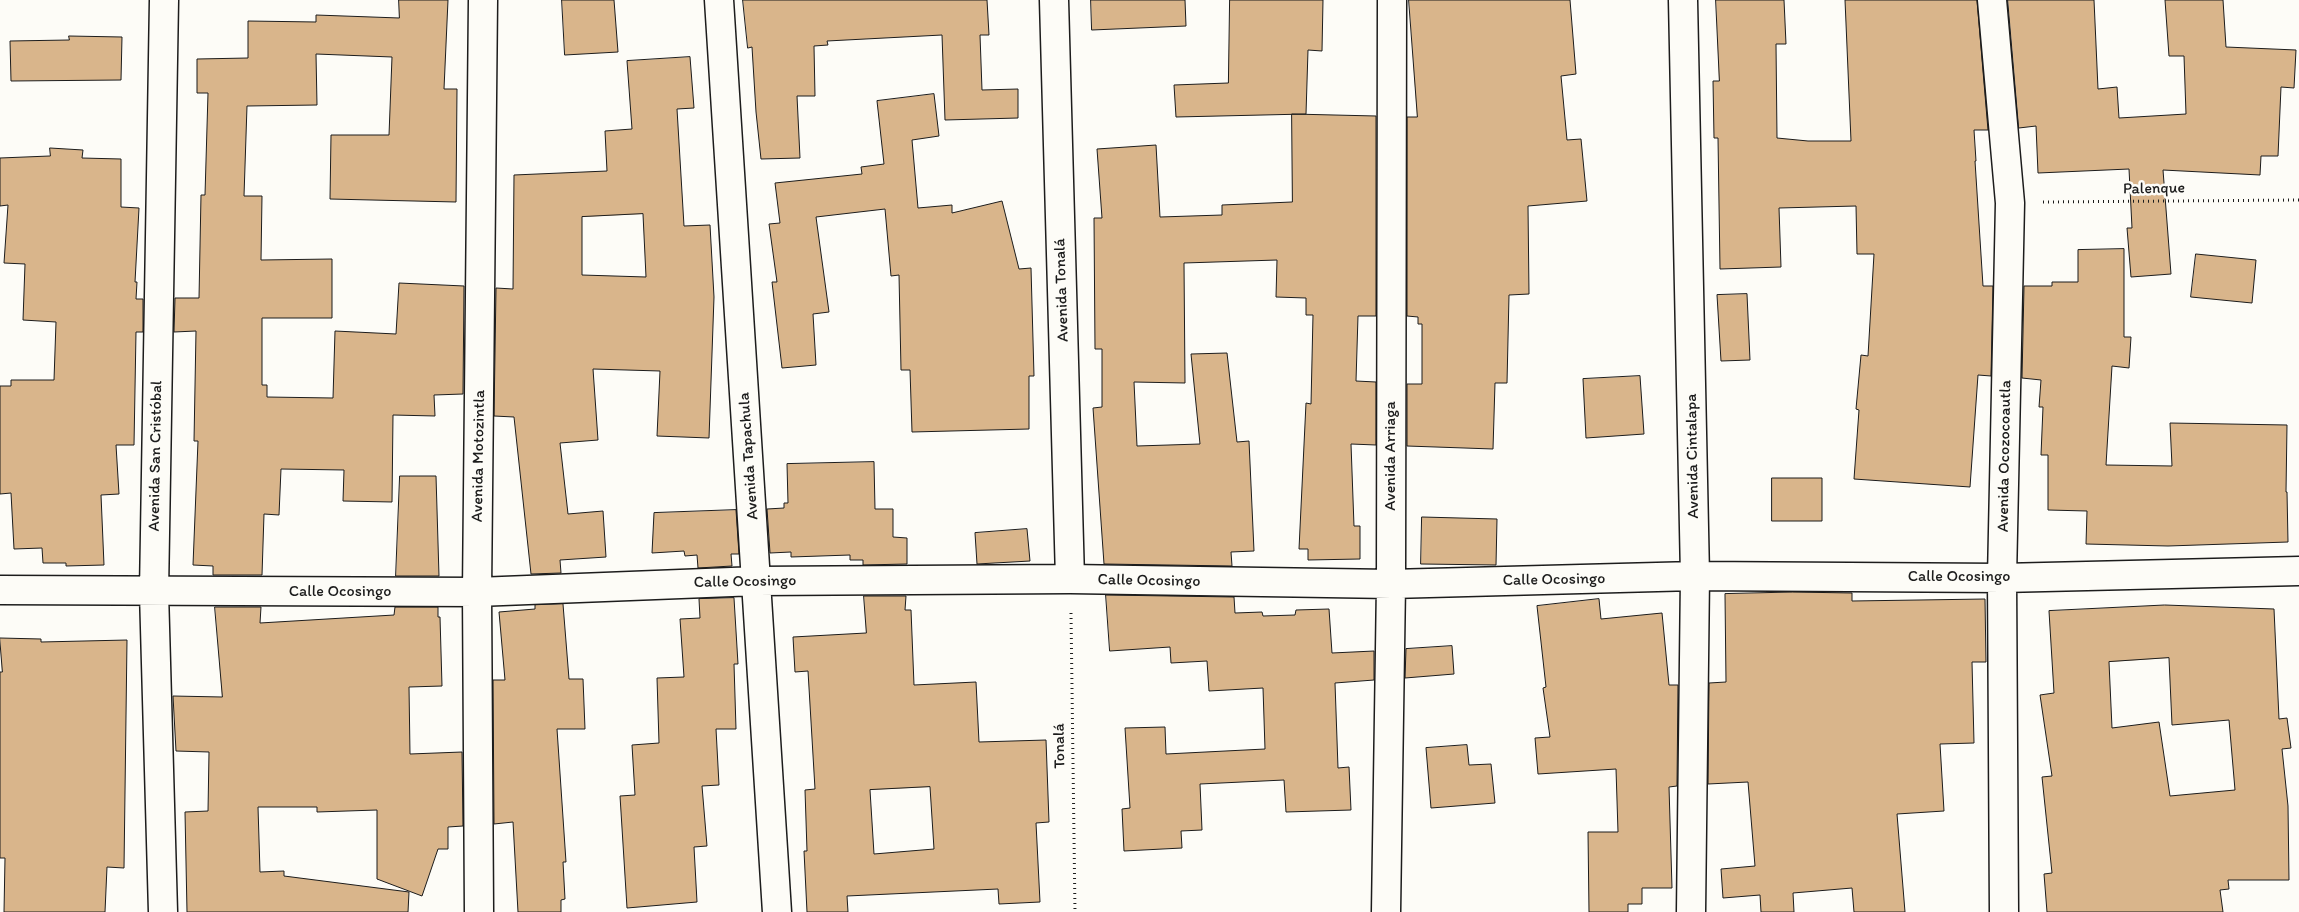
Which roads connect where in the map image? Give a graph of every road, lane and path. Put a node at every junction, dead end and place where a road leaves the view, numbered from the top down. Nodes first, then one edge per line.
1 (164, 0) edge
2 (483, 0) edge
3 (719, 0) edge
4 (1054, 0) edge
5 (1392, 0) edge
6 (1683, 0) edge
7 (1992, 0) edge
8 (2299, 200) edge
9 (2010, 203) junction
10 (2299, 571) edge
11 (1695, 576) junction
12 (2002, 578) junction
13 (1070, 580) junction
14 (757, 581) junction
15 (1391, 584) junction
16 (0, 590) edge
17 (154, 592) junction
18 (478, 592) junction
19 (163, 912) edge
20 (479, 912) edge
21 (777, 912) edge
22 (1075, 912) edge
23 (1386, 912) edge
24 (1691, 912) edge
25 (2004, 912) edge

1 - 17 street, Avenida San Cristóbal
2 - 18 street, Avenida Motozintla
3 - 14 street, Avenida Tapachula
4 - 13 street, Avenida Tonalá
5 - 15 street, Avenida Arriaga
6 - 11 street, Avenida Cintalapa
7 - 9 street, Avenida Ocozocoautla
8 - 9 path, Palenque
9 - 12 street, Avenida Ocozocoautla
10 - 12 street, Calle Ocosingo
11 - 12 street, Calle Ocosingo
11 - 15 street, Calle Ocosingo
11 - 24 street, Avenida Cintalapa
12 - 25 street, Avenida Ocozocoautla
13 - 14 street, Calle Ocosingo
13 - 15 street, Calle Ocosingo
13 - 22 path, Tonalá
14 - 18 street, Calle Ocosingo
14 - 21 street, Avenida Tapachula
15 - 23 street, Avenida Arriaga
16 - 17 street, Calle Ocosingo
17 - 18 street, Calle Ocosingo
17 - 19 street, Avenida San Cristóbal
18 - 20 street, Avenida Motozintla

